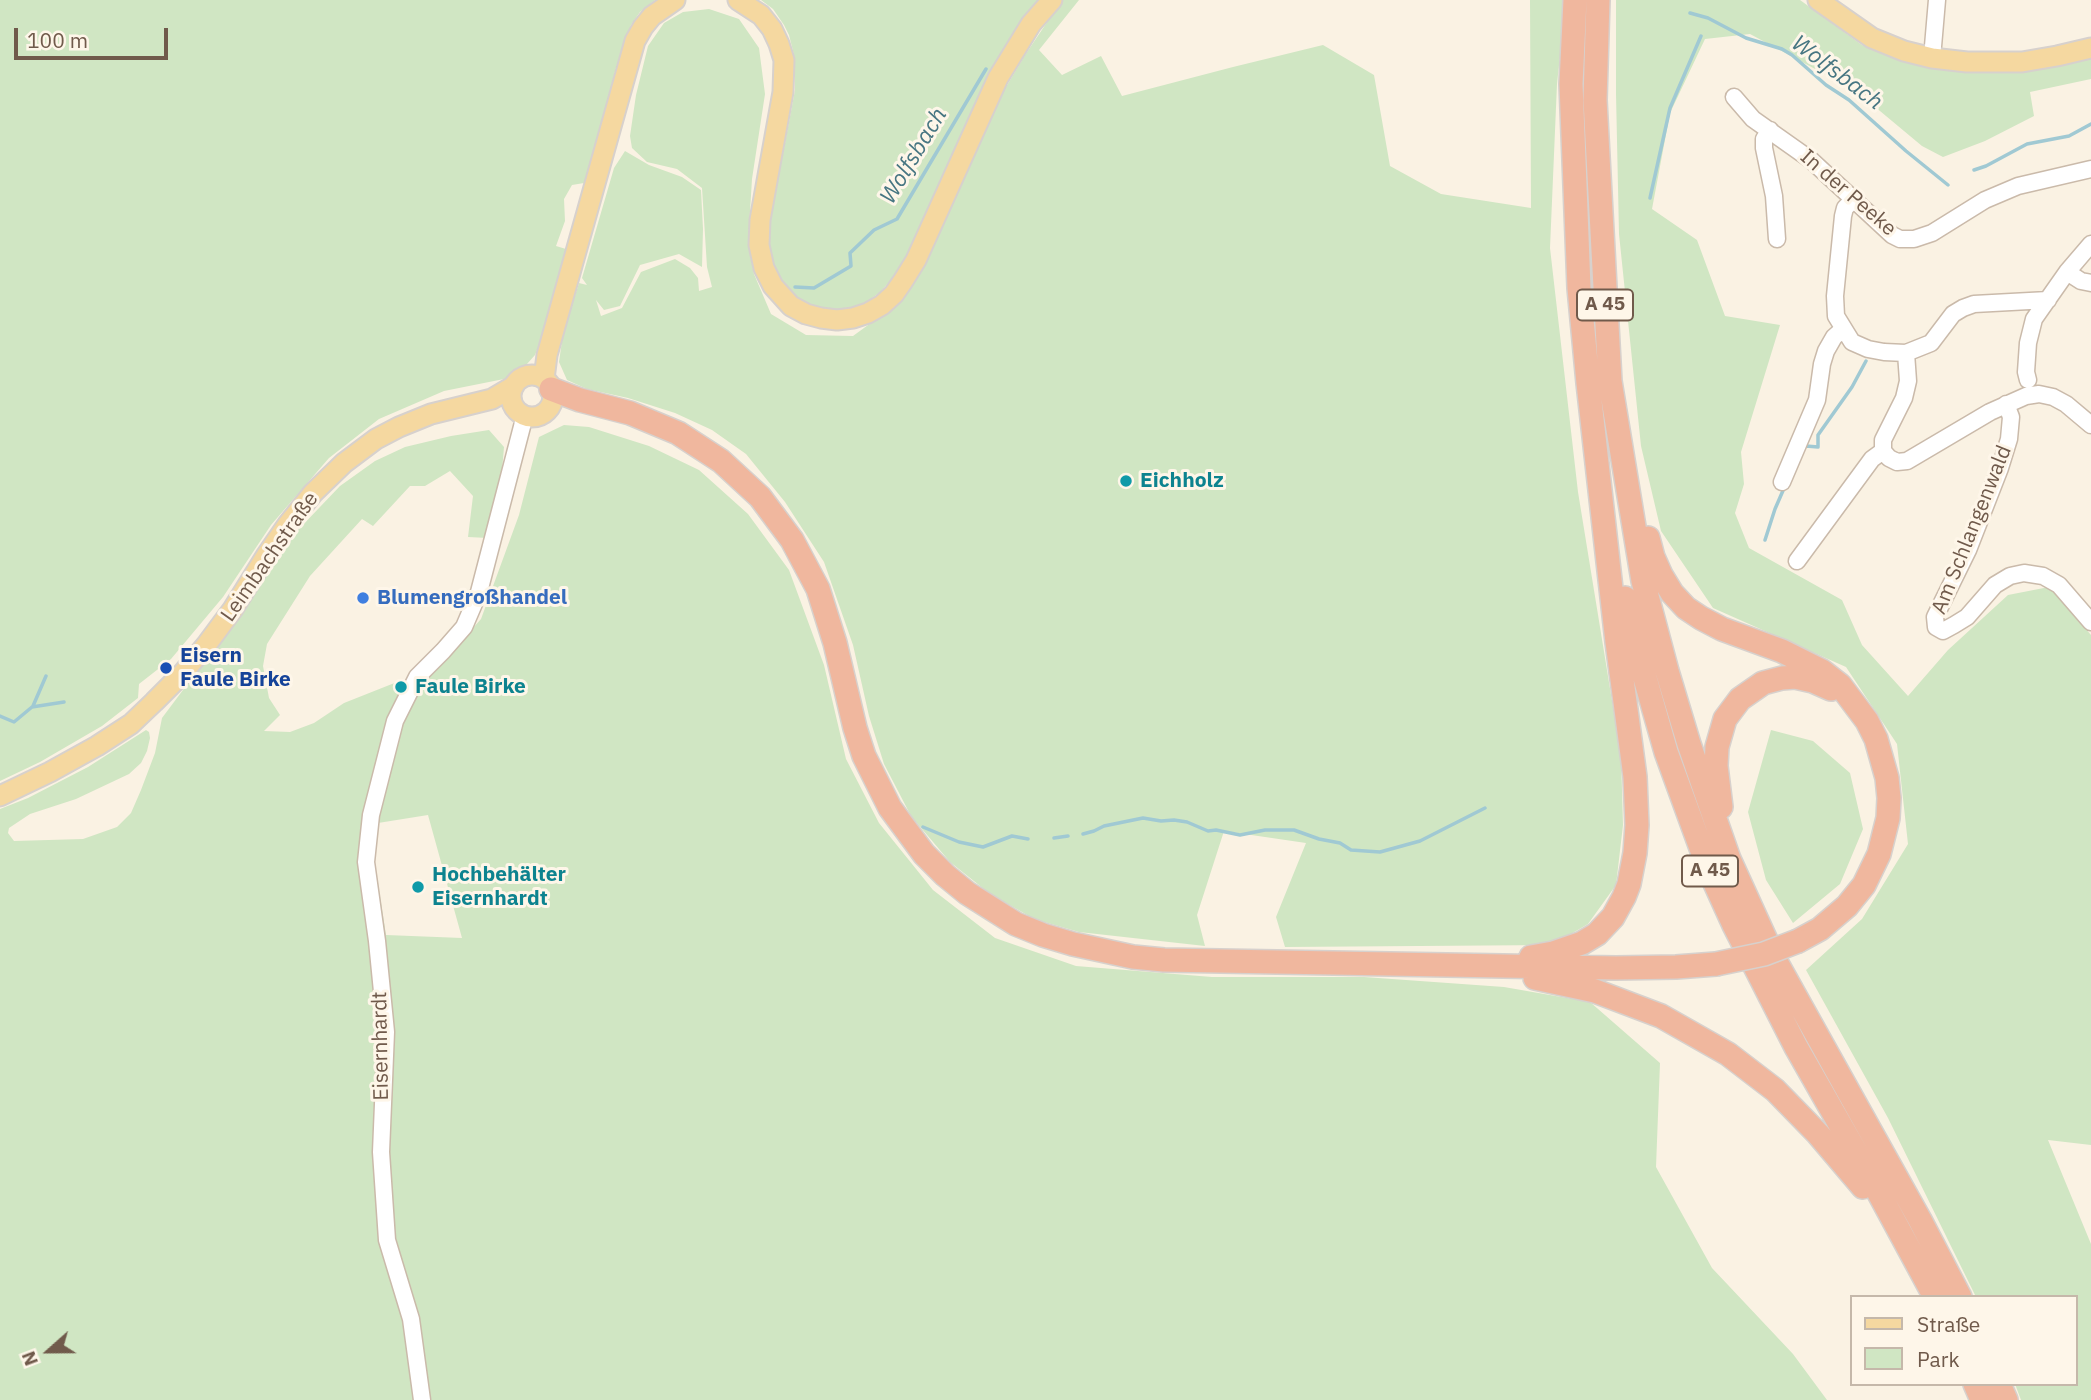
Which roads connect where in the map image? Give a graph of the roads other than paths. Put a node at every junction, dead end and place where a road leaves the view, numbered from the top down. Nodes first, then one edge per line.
1 (675, 0) edge
2 (738, 0) edge
3 (1052, 0) edge
4 (1574, 0) edge
5 (1598, 0) edge
6 (1818, 0) edge
7 (1937, 0) edge
8 (2091, 48) edge
9 (1932, 58) junction
10 (1734, 97) dead end
11 (1770, 130) junction
12 (2091, 169) edge
13 (1854, 199) junction
14 (1777, 239) dead end
15 (2091, 244) edge
16 (2067, 272) junction
17 (2091, 283) edge
18 (2048, 299) junction
19 (1843, 329) junction
20 (1906, 353) junction
21 (2028, 380) dead end
22 (545, 386) junction
23 (518, 403) junction
24 (2006, 404) junction
25 (1616, 425) junction
26 (2091, 425) edge
27 (1883, 451) junction
28 (1600, 482) junction
29 (1782, 482) dead end
30 (1797, 561) dead end
31 (2091, 622) edge
32 (1855, 704) junction
33 (0, 796) edge
34 (1729, 859) junction
35 (1474, 966) junction
36 (1899, 1230) junction
37 (1934, 1295) edge
38 (1959, 1295) edge
39 (422, 1400) edge

1 - 22 main road
2 - 3 main road
4 - 28 highway, A 45
5 - 25 highway, A 45
6 - 9 main road
7 - 9 street
8 - 9 main road
10 - 11 street, In der Peeke
11 - 13 street, In der Peeke
11 - 14 street
12 - 13 street, In der Peeke
13 - 19 street
15 - 16 street
16 - 17 street
16 - 18 street
18 - 20 street
18 - 21 street
19 - 20 street
19 - 29 street
20 - 27 street
22 - 23 main road, Leimbachstraße
22 - 23 main road, Leimbachstraße
22 - 35 highway
23 - 33 main road, Leimbachstraße
23 - 39 street, Eisernhardt
24 - 26 street
24 - 27 street
24 - 31 street, Am Schlangenwald
25 - 32 highway
25 - 34 highway, A 45
27 - 30 street
28 - 35 highway
28 - 36 highway, A 45
32 - 34 highway
32 - 35 highway, bridge
34 - 38 highway, A 45
35 - 36 highway
36 - 37 highway, A 45

